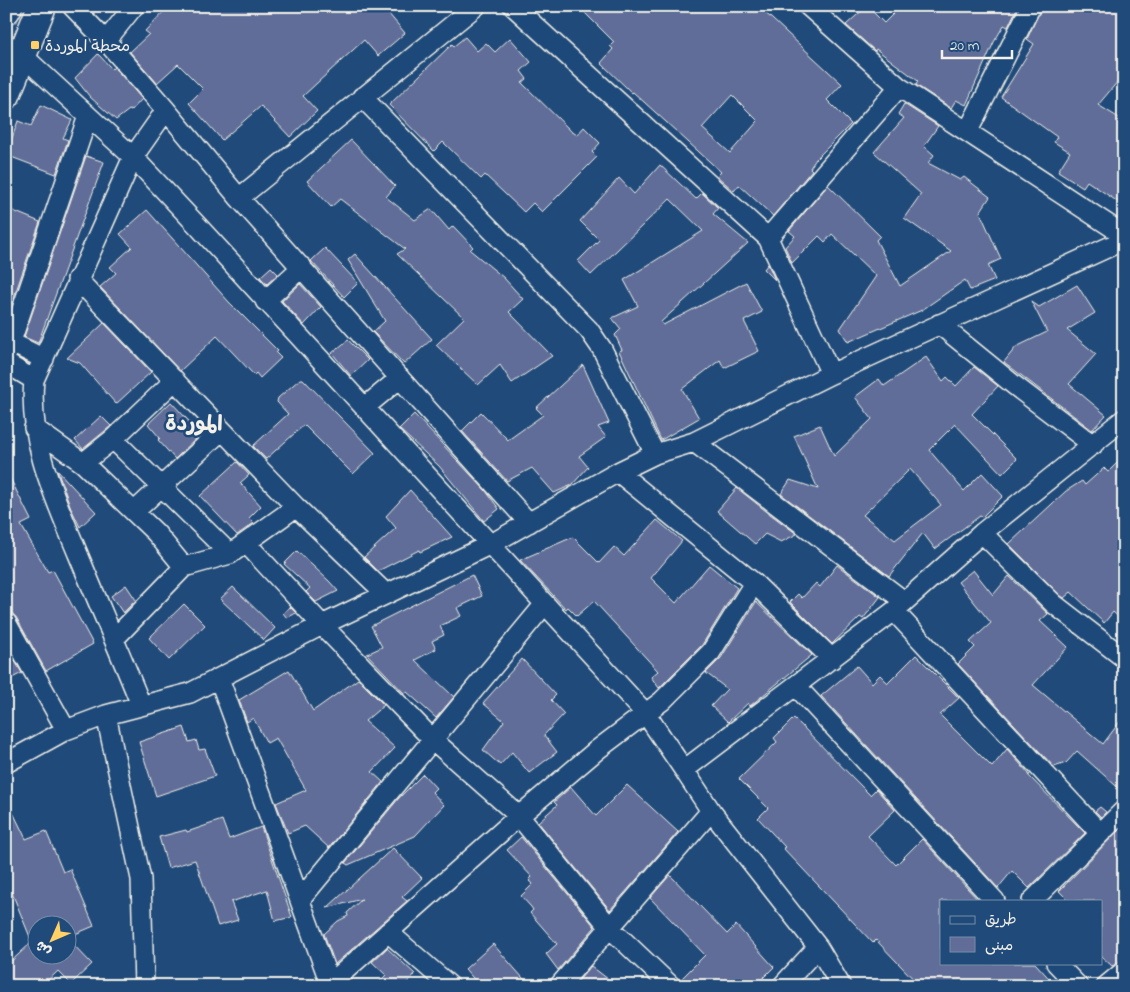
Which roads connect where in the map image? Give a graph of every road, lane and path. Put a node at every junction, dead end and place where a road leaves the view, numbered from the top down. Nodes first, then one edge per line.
1 (8, 6) edge
2 (42, 6) edge
3 (72, 6) edge
4 (134, 6) edge
5 (476, 6) edge
6 (513, 6) edge
7 (808, 6) edge
8 (1031, 6) edge
9 (6, 10) edge
10 (106, 41) junction
11 (14, 49) edge
12 (899, 87) junction
13 (6, 94) edge
14 (362, 96) junction
15 (166, 110) junction
16 (88, 116) junction
17 (968, 131) junction
18 (133, 157) junction
19 (239, 198) junction
20 (1124, 235) edge
21 (768, 238) junction
22 (1124, 240) edge
23 (302, 267) junction
24 (78, 279) junction
25 (265, 301) junction
26 (939, 324) junction
27 (8, 349) edge
28 (44, 359) junction
29 (6, 363) edge
30 (831, 374) junction
31 (400, 378) junction
32 (34, 380) junction
33 (175, 380) junction
34 (365, 407) junction
35 (1124, 419) edge
36 (34, 428) junction
37 (222, 430) junction
38 (113, 439) junction
39 (694, 442) junction
40 (1093, 445) junction
41 (655, 454) junction
42 (83, 463) junction
43 (618, 472) junction
44 (162, 486) junction
45 (296, 507) junction
46 (134, 512) junction
47 (529, 522) junction
48 (982, 533) junction
49 (246, 543) junction
50 (492, 544) junction
51 (230, 554) junction
52 (184, 567) junction
53 (754, 583) junction
54 (386, 594) junction
55 (544, 605) junction
56 (899, 606) junction
57 (6, 622) edge
58 (322, 625) junction
59 (114, 639) junction
60 (1124, 658) edge
61 (832, 659) junction
62 (219, 678) junction
63 (796, 686) junction
64 (142, 705) junction
65 (646, 714) junction
66 (106, 715) junction
67 (66, 730) junction
68 (433, 740) junction
69 (6, 763) edge
70 (684, 770) junction
71 (1124, 810) edge
72 (711, 811) junction
73 (520, 816) junction
74 (1100, 833) junction
75 (300, 900) junction
76 (994, 900) edge
77 (1033, 900) edge
78 (611, 929) junction
79 (388, 932) junction
80 (818, 947) junction
81 (1057, 964) edge
82 (1124, 971) edge
83 (143, 984) edge
84 (331, 984) edge
85 (670, 985) edge
86 (450, 986) edge
87 (559, 986) edge
88 (782, 986) edge
89 (841, 986) edge
90 (1078, 986) edge
91 (1106, 986) edge

1 - 9 main road
2 - 11 main road
3 - 10 street
4 - 10 street
5 - 14 street
6 - 21 street
7 - 12 street
8 - 17 street
10 - 15 street
11 - 13 main road
11 - 16 street
12 - 17 street
12 - 21 street
14 - 19 street
14 - 41 street
15 - 18 street
15 - 19 street
16 - 18 street
16 - 27 street
17 - 20 street
18 - 24 street
18 - 25 street
19 - 23 street
21 - 30 street
22 - 26 street
23 - 25 street
23 - 31 street
24 - 28 street
24 - 33 street
25 - 34 street
26 - 30 street
26 - 40 street
27 - 28 street
28 - 32 street
29 - 32 street
30 - 39 street
31 - 34 street
31 - 47 street
32 - 36 street
33 - 37 street
33 - 38 street
34 - 50 street
35 - 40 street
36 - 42 street
36 - 59 street
37 - 44 street
37 - 45 street
38 - 42 street
38 - 44 street
39 - 41 street
39 - 56 street
40 - 48 street
41 - 43 street
42 - 46 street
43 - 47 street
43 - 53 street
44 - 46 street
44 - 51 street
45 - 49 street
45 - 54 street
46 - 52 street
47 - 50 street
48 - 56 street
48 - 60 street
49 - 51 street
49 - 58 street
50 - 54 street
50 - 55 street
51 - 52 street
52 - 59 street
53 - 61 street
53 - 65 street
54 - 58 street
55 - 65 street
55 - 68 street
56 - 61 street
56 - 74 street
57 - 67 street
58 - 62 street
58 - 68 street
59 - 64 street
61 - 63 street
62 - 64 street
62 - 75 street
63 - 70 street
63 - 76 street
64 - 66 street
65 - 70 street
65 - 73 street
66 - 67 street
66 - 83 street
67 - 69 street
68 - 73 street
68 - 75 street
70 - 72 street
71 - 74 street
72 - 78 street
72 - 80 street
73 - 78 street
73 - 79 street
74 - 77 street
75 - 84 street
78 - 85 street
78 - 87 street
79 - 84 street
79 - 86 street
80 - 88 street
80 - 89 street
81 - 90 street
82 - 91 street

